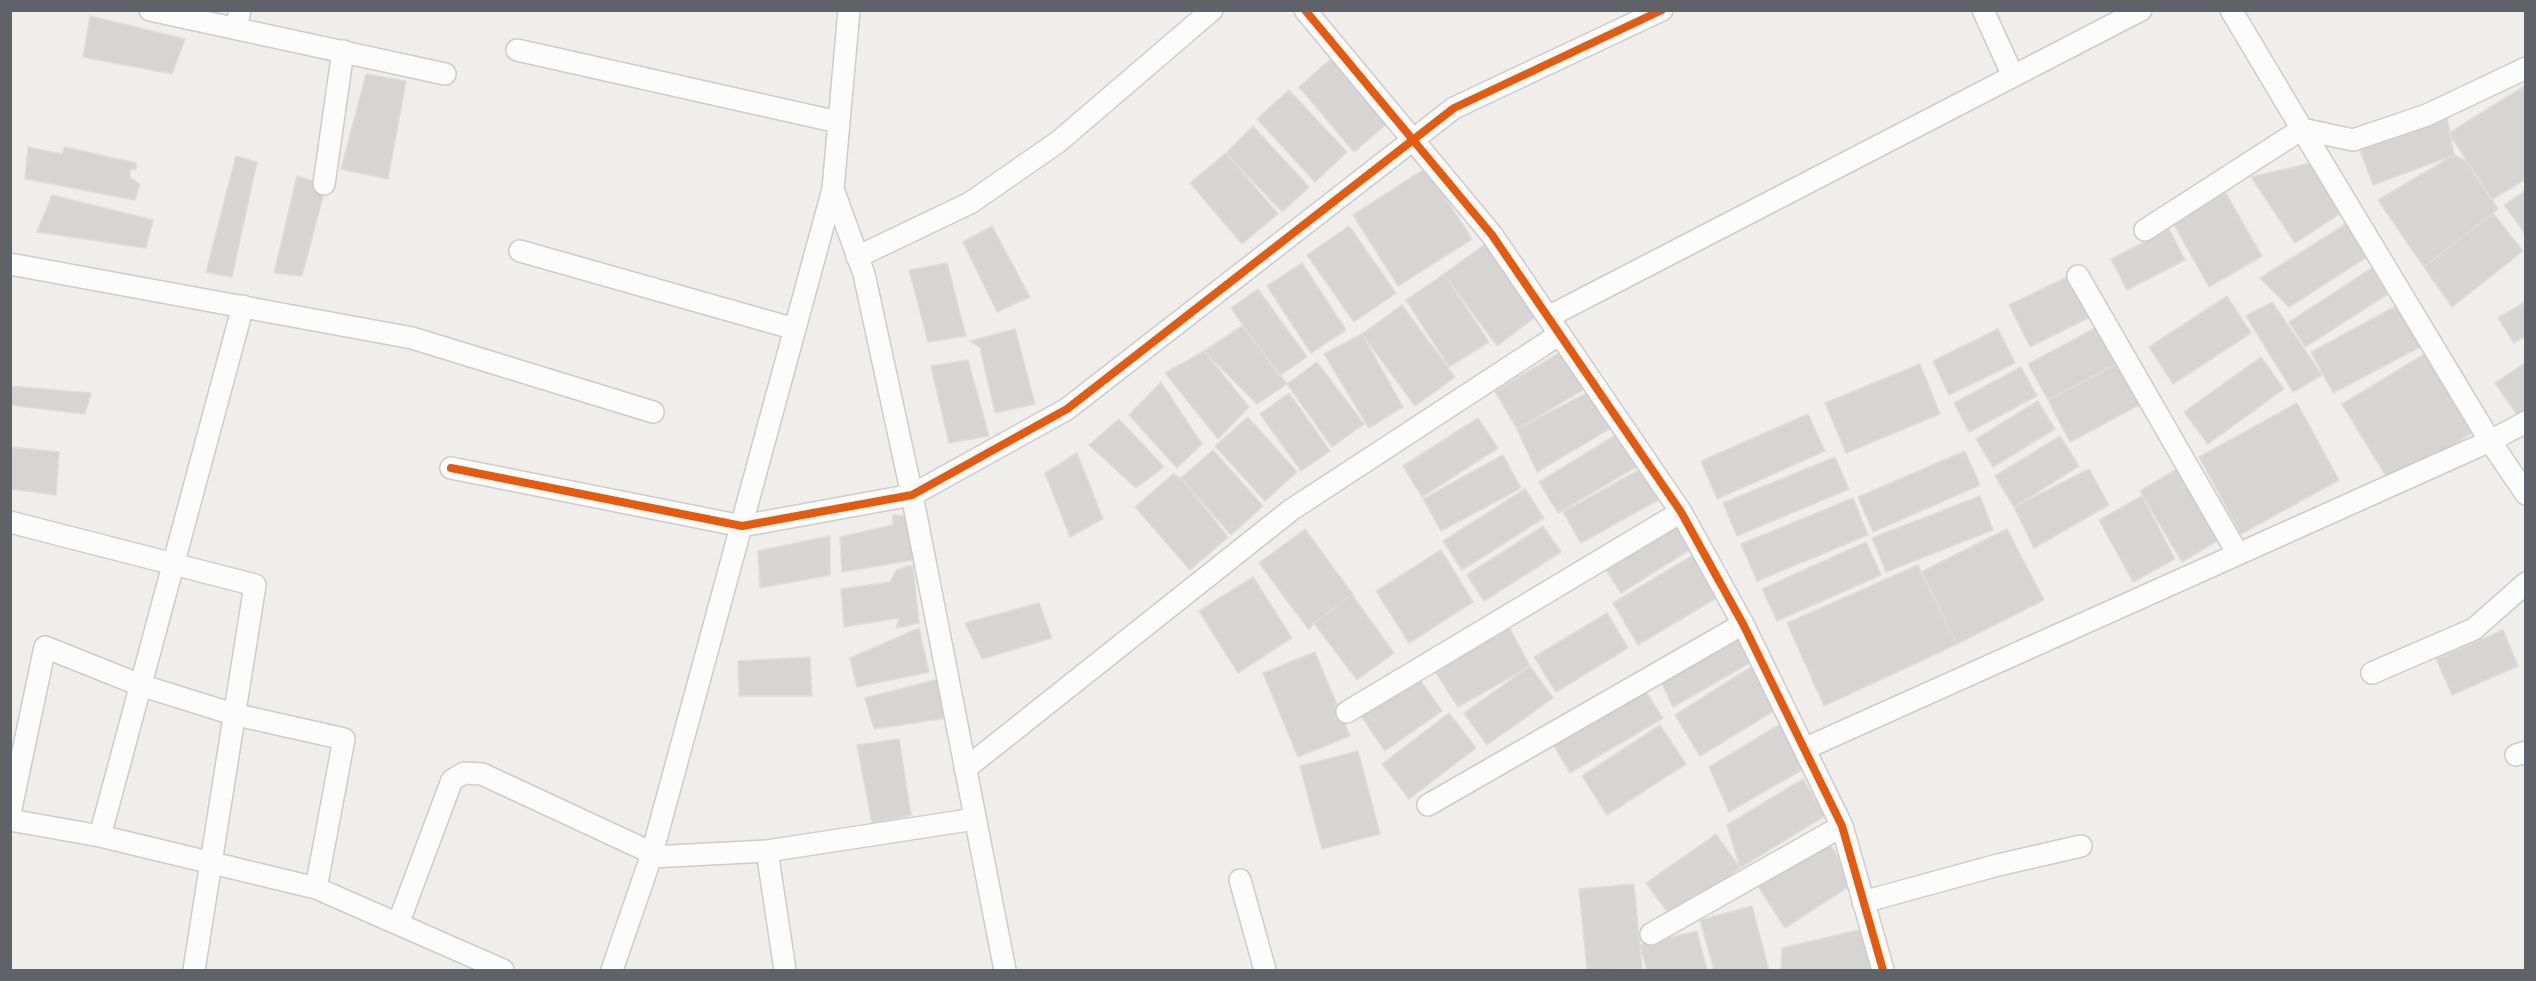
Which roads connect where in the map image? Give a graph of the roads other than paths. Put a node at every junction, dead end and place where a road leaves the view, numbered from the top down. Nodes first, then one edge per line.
1 (150, 10) edge
2 (1212, 10) edge
3 (1305, 10) edge
4 (1662, 10) edge
5 (1983, 10) edge
6 (2140, 10) edge
7 (2231, 10) edge
8 (853, 14) edge
9 (238, 19) edge
10 (518, 50) dead end
11 (343, 51) junction
12 (2526, 68) edge
13 (445, 74) dead end
14 (2013, 76) junction
15 (838, 122) junction
16 (2302, 129) junction
17 (1413, 140) junction
18 (324, 184) dead end
19 (833, 189) junction
20 (2145, 230) dead end
21 (520, 251) dead end
22 (857, 257) junction
23 (10, 264) edge
24 (2078, 276) dead end
25 (243, 306) junction
26 (1554, 326) junction
27 (795, 329) junction
28 (653, 412) dead end
29 (2526, 422) edge
30 (2490, 441) junction
31 (451, 468) dead end
32 (2526, 494) edge
33 (912, 495) junction
34 (1681, 512) junction
35 (10, 522) edge
36 (742, 526) junction
37 (2238, 554) junction
38 (174, 564) junction
39 (2526, 583) edge
40 (1743, 624) junction
41 (2372, 673) dead end
42 (140, 685) junction
43 (1347, 712) dead end
44 (233, 714) junction
45 (1804, 749) junction
46 (965, 769) junction
47 (1428, 804) dead end
48 (10, 813) edge
49 (975, 819) junction
50 (10, 820) edge
51 (1842, 826) junction
52 (100, 836) junction
53 (2081, 846) dead end
54 (767, 850) junction
55 (651, 855) junction
56 (210, 863) junction
57 (1240, 880) dead end
58 (316, 888) junction
59 (1863, 902) junction
60 (398, 924) junction
61 (1651, 934) dead end
62 (194, 970) edge
63 (503, 970) edge
64 (612, 970) edge
65 (785, 970) edge
66 (1005, 970) edge
67 (1265, 970) edge
68 (1883, 970) edge

1 - 9 street
2 - 22 street
3 - 17 street
4 - 17 street
5 - 14 street
6 - 14 street
7 - 16 street
8 - 15 street
9 - 11 street
10 - 15 street
11 - 13 street
11 - 18 street
12 - 16 street
14 - 26 street
15 - 19 street
16 - 20 street
16 - 30 street
17 - 26 street
17 - 33 street
19 - 22 street
19 - 27 street
21 - 27 street
22 - 33 street
23 - 25 street
24 - 37 street
25 - 28 street
25 - 38 street
26 - 34 street
26 - 46 street
27 - 36 street
29 - 30 street
30 - 32 street
30 - 37 street
31 - 36 street
33 - 36 street
33 - 46 street
34 - 40 street
34 - 43 street
35 - 38 street
36 - 55 street
37 - 45 street
38 - 42 street
38 - 44 street
39 - 41 street
40 - 45 street
40 - 47 street
42 - 44 street
42 - 48 street
42 - 52 street
44 - 56 street
44 - 58 street
45 - 51 street
46 - 49 street
49 - 54 street
49 - 66 street
50 - 52 street
51 - 59 street
51 - 61 street
52 - 56 street
53 - 59 street
54 - 55 street
54 - 65 street
55 - 60 street
55 - 64 street
56 - 58 street
56 - 62 street
57 - 67 street
58 - 60 street
59 - 68 street
60 - 63 street

